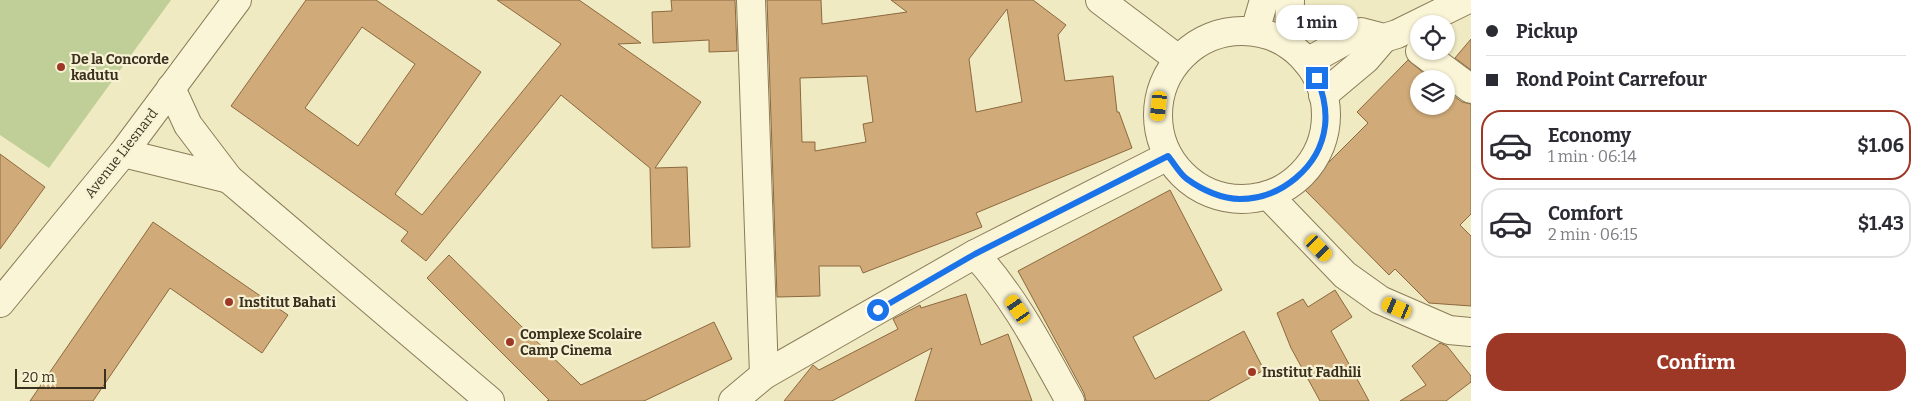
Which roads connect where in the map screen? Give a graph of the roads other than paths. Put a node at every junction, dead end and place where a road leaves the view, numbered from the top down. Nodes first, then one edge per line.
1 (237, 0) edge
2 (751, 0) edge
3 (1100, 0) edge
4 (1264, 0) edge
5 (1290, 0) edge
6 (1466, 0) edge
7 (1255, 31) junction
8 (1391, 36) junction
9 (1410, 46) edge
10 (1298, 53) junction
11 (1178, 58) junction
12 (1431, 60) edge
13 (171, 88) junction
14 (1471, 89) edge
15 (1324, 95) junction
16 (122, 153) junction
17 (1168, 156) junction
18 (229, 179) junction
19 (1268, 195) junction
20 (975, 254) junction
21 (0, 303) edge
22 (1471, 332) edge
23 (764, 375) junction
24 (490, 401) edge
25 (733, 401) edge
26 (1070, 401) edge

1 - 13 street, Avenue Liesnard
2 - 23 street
3 - 11 street
4 - 7 street
5 - 10 street
6 - 8 street
7 - 10 street
7 - 11 street
8 - 9 street
8 - 10 street
8 - 15 street
10 - 15 street
11 - 17 street
12 - 14 street
13 - 16 street, Avenue Liesnard
13 - 18 street
15 - 19 street
16 - 18 street
16 - 21 street, Avenue Liesnard
17 - 19 street
17 - 20 street
18 - 24 street
19 - 22 street
20 - 23 street
20 - 26 street
23 - 25 street

